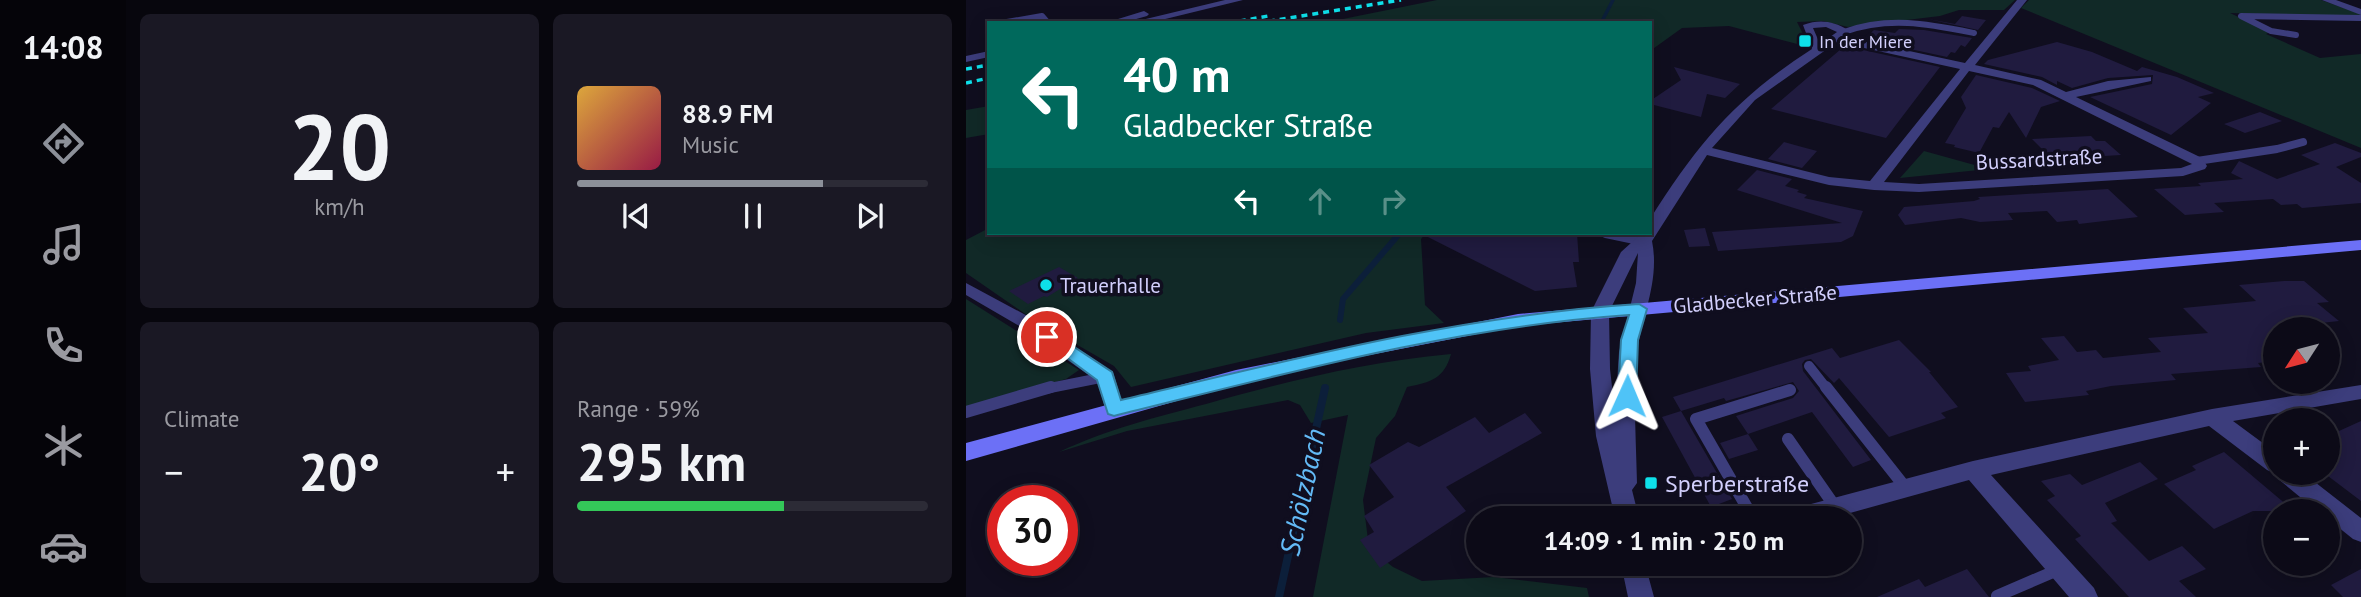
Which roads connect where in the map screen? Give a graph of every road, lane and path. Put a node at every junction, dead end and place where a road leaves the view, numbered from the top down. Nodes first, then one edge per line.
1 (1194, 0) edge
2 (1238, 0) edge
3 (2022, 0) edge
4 (2327, 0) edge
5 (2361, 12) edge
6 (2361, 18) edge
7 (1013, 21) edge
8 (1046, 21) edge
9 (1117, 21) edge
10 (1144, 21) edge
11 (1974, 33) dead end
12 (1840, 35) junction
13 (2296, 35) dead end
14 (1817, 49) junction
15 (987, 54) edge
16 (966, 59) edge
17 (1967, 66) junction
18 (2147, 79) dead end
19 (2068, 95) junction
20 (2303, 142) dead end
21 (1705, 150) junction
22 (2197, 161) junction
23 (1874, 187) junction
24 (1652, 228) edge
25 (1648, 235) edge
26 (2361, 246) edge
27 (966, 288) edge
28 (1639, 309) junction
29 (1600, 312) junction
30 (1809, 366) dead end
31 (1105, 377) junction
32 (1790, 390) dead end
33 (2361, 392) edge
34 (1114, 409) junction
35 (966, 412) edge
36 (2212, 417) junction
37 (1788, 439) dead end
38 (966, 452) edge
39 (2263, 455) edge
40 (1973, 470) junction
41 (2301, 485) edge
42 (1905, 487) junction
43 (1624, 506) edge
44 (1626, 506) edge
45 (1746, 506) edge
46 (1835, 506) edge
47 (1843, 506) edge
48 (2361, 532) edge
49 (2060, 569) junction
50 (1636, 576) edge
51 (1997, 596) edge
52 (1642, 597) edge
53 (2085, 597) edge

1 - 9 street
2 - 10 street
3 - 17 street
4 - 5 street
6 - 13 lane
7 - 8 lane
11 - 12 lane
12 - 14 street
12 - 14 street
12 - 17 street, Bussardstraße
14 - 21 street
15 - 16 street
17 - 19 street, Bussardstraße
17 - 23 street
18 - 19 street
19 - 22 street, Bussardstraße
20 - 22 lane, Bussardstraße
21 - 23 street, Bussardstraße
21 - 24 street
22 - 23 street, Bussardstraße
25 - 28 street
25 - 29 street
26 - 28 main road, Gladbecker Straße
27 - 31 street
28 - 29 main road, Gladbecker Straße
28 - 44 street
29 - 34 main road, Gladbecker Straße
29 - 43 street
30 - 42 lane
31 - 34 street
31 - 35 lane
32 - 45 lane
33 - 36 street
34 - 38 main road, Gladbecker Straße
36 - 39 street
36 - 40 street
37 - 46 lane
40 - 42 street
40 - 49 street
41 - 48 street
42 - 47 street
49 - 51 lane
49 - 53 street
50 - 52 street

